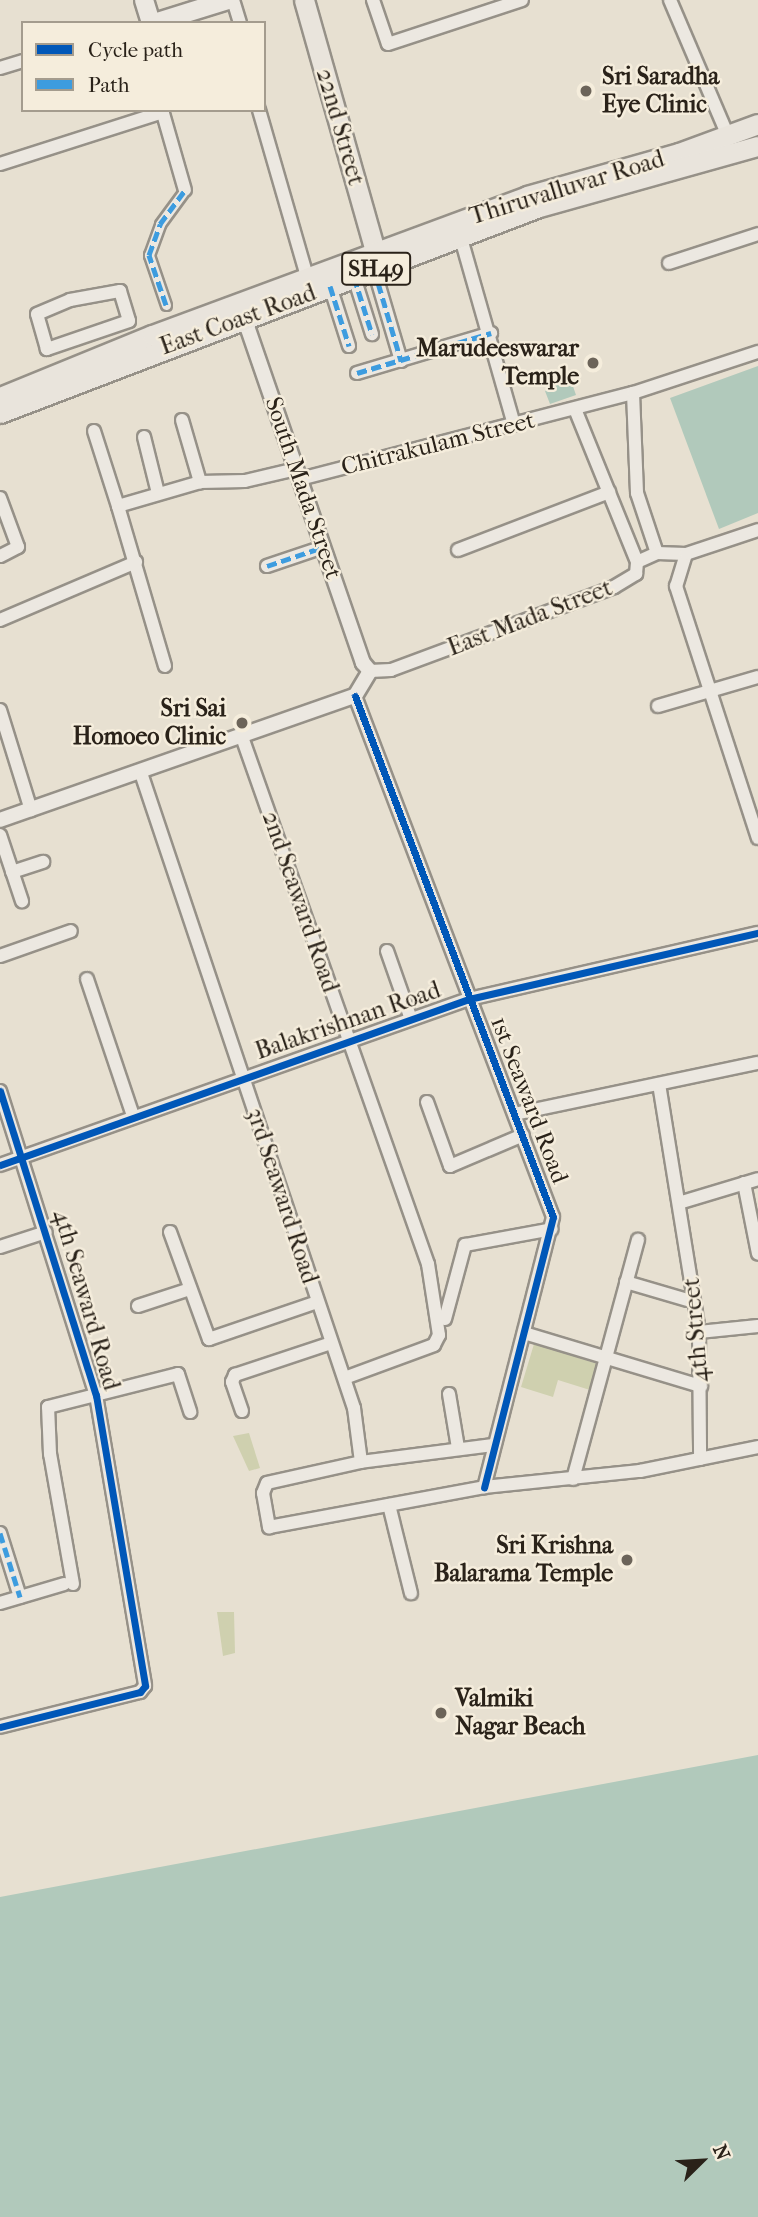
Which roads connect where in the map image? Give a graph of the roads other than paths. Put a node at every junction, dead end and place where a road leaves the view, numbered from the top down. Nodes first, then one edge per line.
1 (144, 0) edge
2 (230, 0) edge
3 (304, 0) edge
4 (373, 0) edge
5 (522, 0) edge
6 (670, 0) edge
7 (151, 21) edge
8 (159, 21) edge
9 (239, 21) edge
10 (21, 62) edge
11 (0, 68) edge
12 (159, 112) edge
13 (162, 112) edge
14 (260, 112) edge
15 (758, 124) edge
16 (728, 136) junction
17 (758, 147) edge
18 (0, 164) edge
19 (186, 191) joint
20 (758, 234) edge
21 (460, 235) junction
22 (432, 238) junction
23 (375, 262) junction
24 (669, 263) dead end
25 (354, 277) junction
26 (308, 280) junction
27 (330, 286) junction
28 (166, 305) dead end
29 (241, 311) junction
30 (491, 333) junction
31 (372, 334) dead end
32 (87, 338) junction
33 (349, 346) dead end
34 (758, 352) edge
35 (95, 358) junction
36 (401, 361) junction
37 (358, 373) dead end
38 (633, 393) junction
39 (0, 397) edge
40 (575, 409) junction
41 (0, 412) edge
42 (182, 420) dead end
43 (514, 424) junction
44 (94, 431) dead end
45 (144, 437) dead end
46 (298, 474) junction
47 (200, 482) junction
48 (609, 492) junction
49 (158, 493) junction
50 (0, 498) edge
51 (118, 506) junction
52 (758, 530) edge
53 (323, 547) junction
54 (458, 550) dead end
55 (657, 553) junction
56 (686, 554) junction
57 (0, 556) edge
58 (136, 562) junction
59 (637, 562) junction
60 (267, 566) dead end
61 (0, 620) edge
62 (166, 666) dead end
63 (370, 671) junction
64 (758, 677) edge
65 (714, 692) junction
66 (355, 696) junction
67 (658, 706) dead end
68 (0, 710) edge
69 (242, 737) junction
70 (141, 773) junction
71 (752, 791) edge
72 (31, 810) junction
73 (0, 820) edge
74 (0, 835) edge
75 (758, 838) edge
76 (43, 862) dead end
77 (12, 872) junction
78 (22, 901) dead end
79 (71, 931) dead end
80 (758, 933) edge
81 (387, 951) dead end
82 (0, 957) edge
83 (87, 979) dead end
84 (469, 999) junction
85 (411, 1019) junction
86 (349, 1041) junction
87 (758, 1063) edge
88 (243, 1078) junction
89 (659, 1084) junction
90 (0, 1091) edge
91 (427, 1102) dead end
92 (4, 1114) edge
93 (515, 1114) junction
94 (133, 1116) junction
95 (523, 1135) junction
96 (24, 1156) junction
97 (0, 1165) edge
98 (758, 1179) edge
99 (744, 1183) junction
100 (682, 1202) junction
101 (45, 1229) junction
102 (552, 1229) junction
103 (170, 1231) dead end
104 (0, 1240) edge
105 (638, 1240) dead end
106 (0, 1247) edge
107 (758, 1254) edge
108 (626, 1282) junction
109 (190, 1289) junction
110 (687, 1300) dead end
111 (317, 1302) junction
112 (138, 1307) dead end
113 (445, 1319) dead end
114 (758, 1326) edge
115 (699, 1332) junction
116 (524, 1333) junction
117 (331, 1343) junction
118 (604, 1357) junction
119 (345, 1378) junction
120 (701, 1386) junction
121 (449, 1394) dead end
122 (96, 1395) junction
123 (242, 1411) dead end
124 (190, 1412) dead end
125 (493, 1445) junction
126 (758, 1447) edge
127 (458, 1448) junction
128 (699, 1459) junction
129 (361, 1462) junction
130 (573, 1479) junction
131 (484, 1487) junction
132 (389, 1505) junction
133 (0, 1533) edge
134 (2, 1550) edge
135 (411, 1593) dead end
136 (20, 1597) junction
137 (0, 1603) edge
138 (0, 1727) edge

1 - 7 main road
2 - 8 main road
2 - 9 street
3 - 23 main road, 22nd Street
4 - 5 street
6 - 16 street
10 - 11 street
12 - 18 street
13 - 19 street
14 - 26 street
15 - 16 main road, Thiruvalluvar Road / SH49
16 - 22 main road, Thiruvalluvar Road / SH49
17 - 21 main road, East Coast Road / SH49
19 - 28 street
20 - 24 street
21 - 22 main road, East Coast Road / SH49
21 - 30 street
22 - 23 main road, East Coast Road / SH49
23 - 25 main road, East Coast Road / SH49
23 - 26 main road, East Coast Road / SH49
23 - 36 street
25 - 27 main road, East Coast Road / SH49
25 - 31 street
26 - 29 main road, East Coast Road / SH49
27 - 29 main road, East Coast Road / SH49
27 - 33 street
29 - 35 main road, East Coast Road / SH49
29 - 41 main road, East Coast Road / SH49
29 - 46 street, South Mada Street
30 - 36 street
30 - 43 street
32 - 32 street
32 - 35 street
34 - 38 street, Chitrakulam Street
35 - 39 main road, East Coast Road / SH49
36 - 37 street
38 - 40 street, Chitrakulam Street
38 - 55 street
40 - 43 street, Chitrakulam Street
40 - 48 street
42 - 47 street
43 - 46 street, Chitrakulam Street
44 - 51 street
45 - 49 street
46 - 47 street, Chitrakulam Street
46 - 53 street, South Mada Street
47 - 49 street, Chitrakulam Street
48 - 54 street
48 - 59 street
49 - 51 street, Chitrakulam Street
50 - 57 street
51 - 58 street
52 - 56 street, East Mada Street
53 - 60 street
53 - 63 street, South Mada Street
55 - 56 street, East Mada Street
55 - 59 street, East Mada Street
56 - 65 street
58 - 61 street
58 - 62 street
59 - 63 street, East Mada Street
63 - 66 street
64 - 65 street
65 - 67 street
65 - 71 street
66 - 69 street
66 - 84 street, 1st Seaward Road
68 - 72 street
69 - 70 street
69 - 86 street, 2nd Seaward Road
70 - 72 street
70 - 88 street, 3rd Seaward Road
71 - 75 street
72 - 73 street
74 - 77 street
76 - 77 street
77 - 78 street
79 - 82 street
80 - 84 street, Balakrishnan Road
81 - 85 street
83 - 94 street
84 - 85 street, Balakrishnan Road
84 - 93 street, 1st Seaward Road
85 - 86 street, Balakrishnan Road
86 - 88 street, Balakrishnan Road
86 - 119 street, 2nd Seaward Road
87 - 89 street
88 - 94 street, Balakrishnan Road
88 - 111 street, 3rd Seaward Road
89 - 93 street
89 - 100 street, 4th Street
90 - 92 street, 4th Seaward Road
91 - 95 street
92 - 96 street, 4th Seaward Road
93 - 95 street, 1st Seaward Road
94 - 96 street, Balakrishnan Road
95 - 102 street, 1st Seaward Road
96 - 97 street, Balakrishnan Road
96 - 101 street, 4th Seaward Road
98 - 99 street
99 - 100 street
99 - 107 street
100 - 115 street, 4th Street
101 - 104 street
101 - 106 street
101 - 122 street, 4th Seaward Road
102 - 113 street
102 - 116 street, 1st Seaward Road
103 - 109 street
105 - 108 street
108 - 110 street
108 - 118 street
109 - 111 street
109 - 112 street
111 - 117 street, 3rd Seaward Road
114 - 115 street
115 - 120 street, 4th Street
116 - 118 street
116 - 125 street, 1st Seaward Road
117 - 119 street, 3rd Seaward Road
117 - 123 street
118 - 120 street
118 - 130 street
119 - 129 street, 3rd Seaward Road
120 - 128 street, 4th Street
121 - 127 street
122 - 124 street
122 - 136 street
122 - 138 street, 4th Seaward Road
125 - 127 street
125 - 131 street, 1st Seaward Road
126 - 128 street
127 - 129 street
128 - 130 street
129 - 132 street
130 - 131 street
131 - 132 street
132 - 135 street
133 - 134 street
134 - 136 street
136 - 137 street

